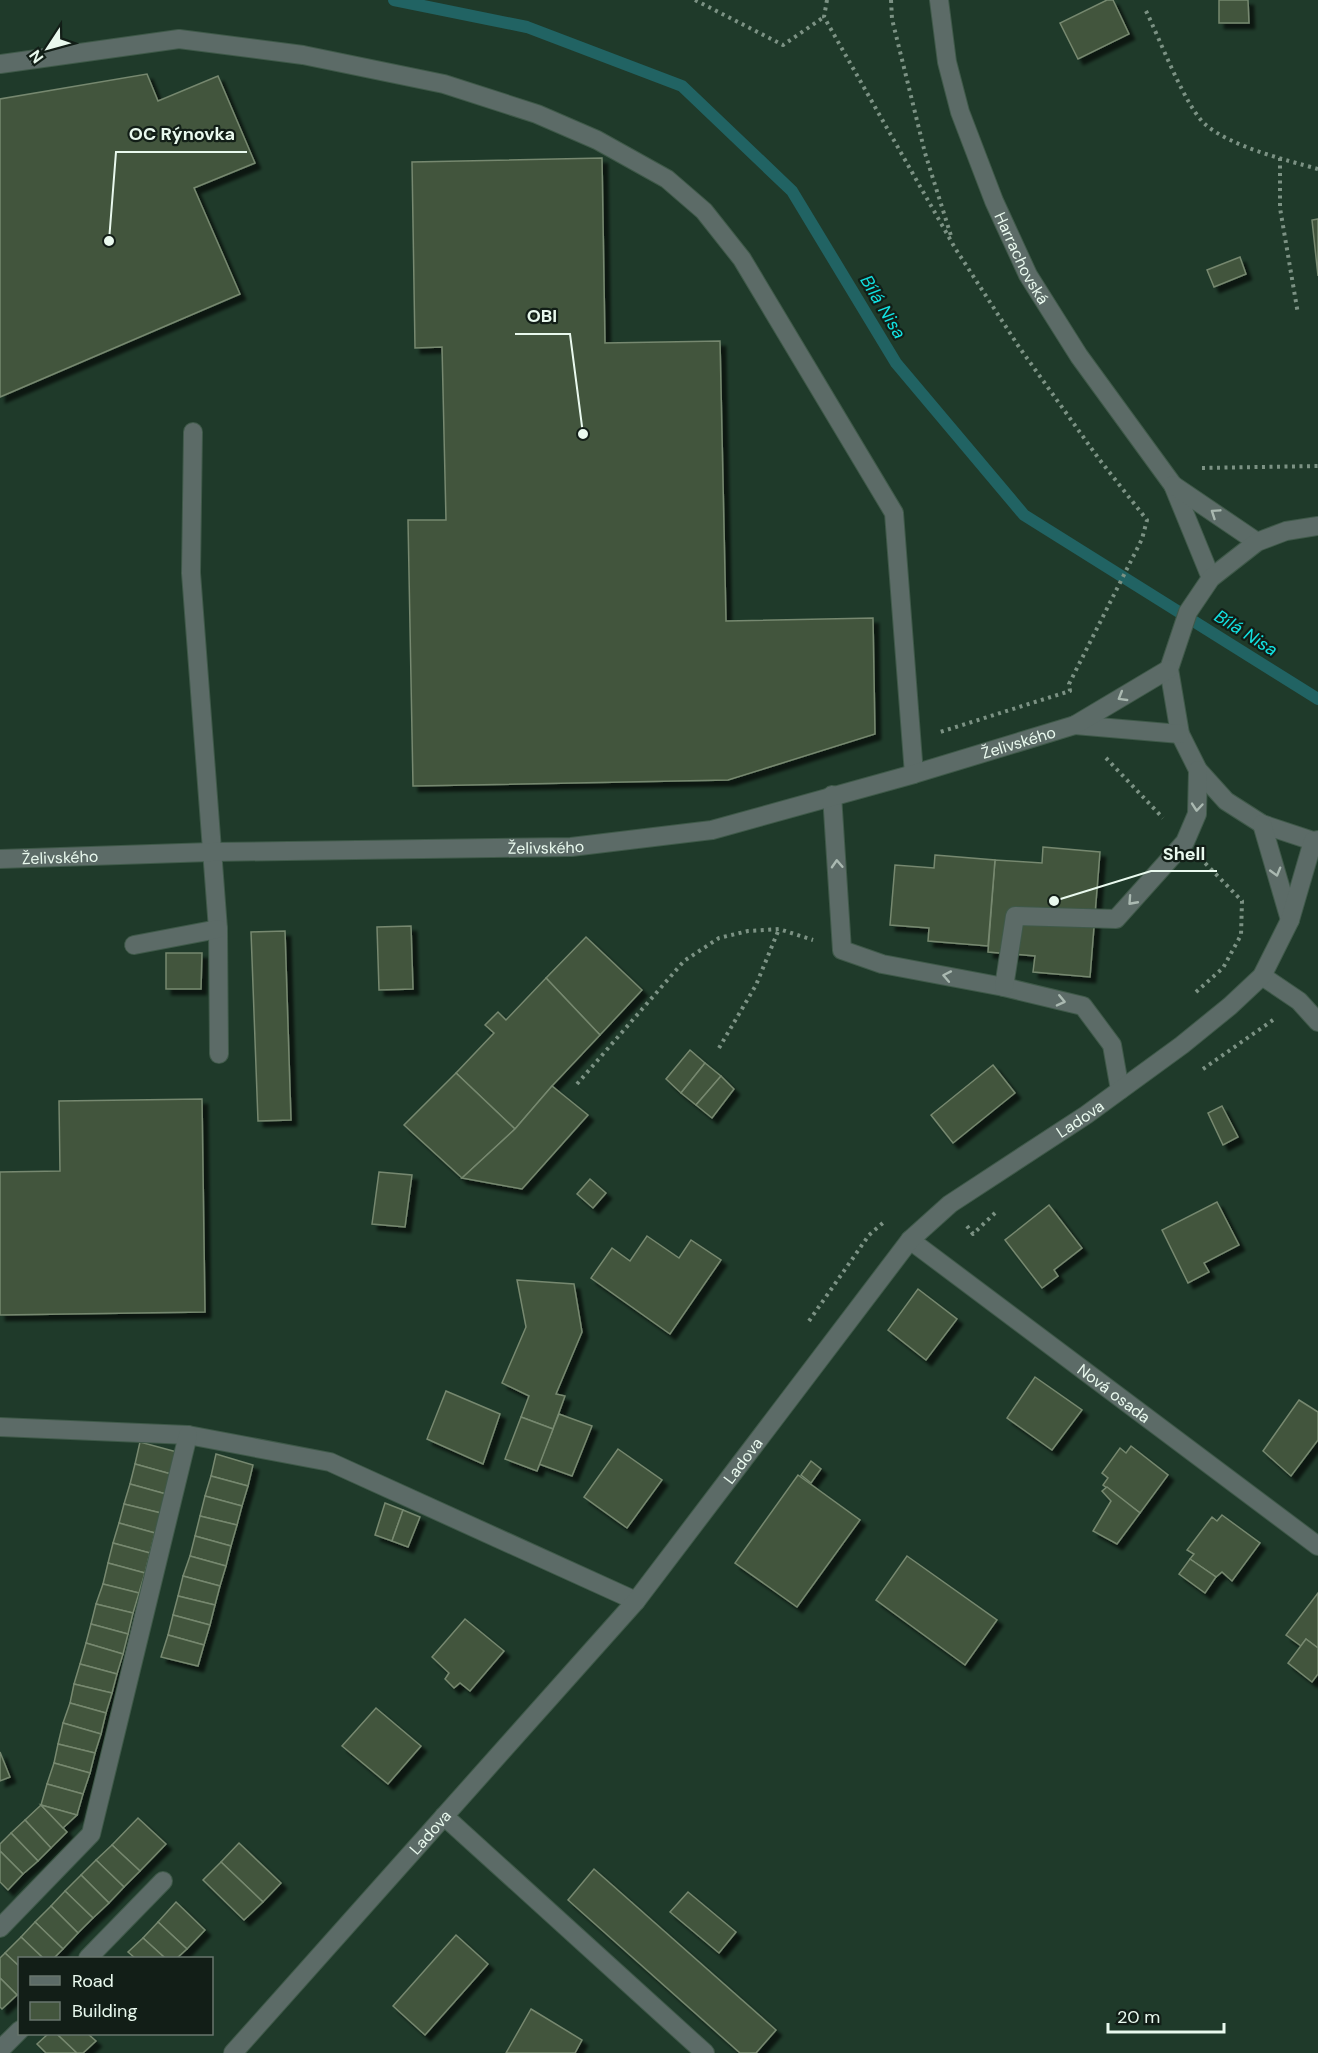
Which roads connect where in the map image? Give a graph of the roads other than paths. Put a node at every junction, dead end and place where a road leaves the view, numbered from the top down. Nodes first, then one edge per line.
1 (939, 0) edge
2 (0, 64) edge
3 (193, 432) dead end
4 (1173, 484) junction
5 (1318, 526) edge
6 (1257, 542) junction
7 (1211, 578) junction
8 (1169, 669) junction
9 (1075, 725) junction
10 (1180, 734) junction
11 (1198, 770) junction
12 (914, 774) junction
13 (832, 795) junction
14 (1262, 824) junction
15 (1315, 841) edge
16 (211, 852) junction
17 (0, 859) edge
18 (1290, 920) junction
19 (218, 928) junction
20 (134, 945) dead end
21 (1262, 976) junction
22 (1004, 987) junction
23 (1318, 1022) edge
24 (219, 1054) dead end
25 (1120, 1090) junction
26 (910, 1240) junction
27 (0, 1427) edge
28 (188, 1435) junction
29 (1318, 1546) edge
30 (636, 1601) junction
31 (444, 1816) junction
32 (163, 1881) dead end
33 (0, 1928) edge
34 (90, 1957) edge
35 (18, 2032) edge
36 (0, 2050) edge
37 (233, 2053) edge
38 (705, 2053) edge

1 - 4 street, Harrachovská
2 - 12 street
3 - 16 street
6 -> 4 street, Harrachovská
4 - 7 street, Harrachovská
5 - 6 street
6 - 7 street
7 - 8 street
8 -> 9 street, Želivského
8 - 10 street
9 - 10 street, Želivského
9 - 12 street, Želivského
10 - 11 street
11 - 14 street
11 -> 22 street
12 - 13 street, Želivského
13 - 16 street, Želivského
22 -> 13 street
14 - 15 street
14 -> 18 street
15 - 18 street, Ladova
16 - 17 street, Želivského
16 - 19 street
18 - 21 street, Ladova
19 - 20 street
19 - 24 street
21 - 23 street
21 - 25 street, Ladova
22 -> 25 street
25 - 26 street, Ladova
26 - 29 street, Nová osada
26 - 30 street, Ladova
27 - 28 street
28 - 30 street
28 - 33 street
30 - 31 street, Ladova
31 - 37 street, Ladova
31 - 38 street
32 - 34 street
35 - 36 street

